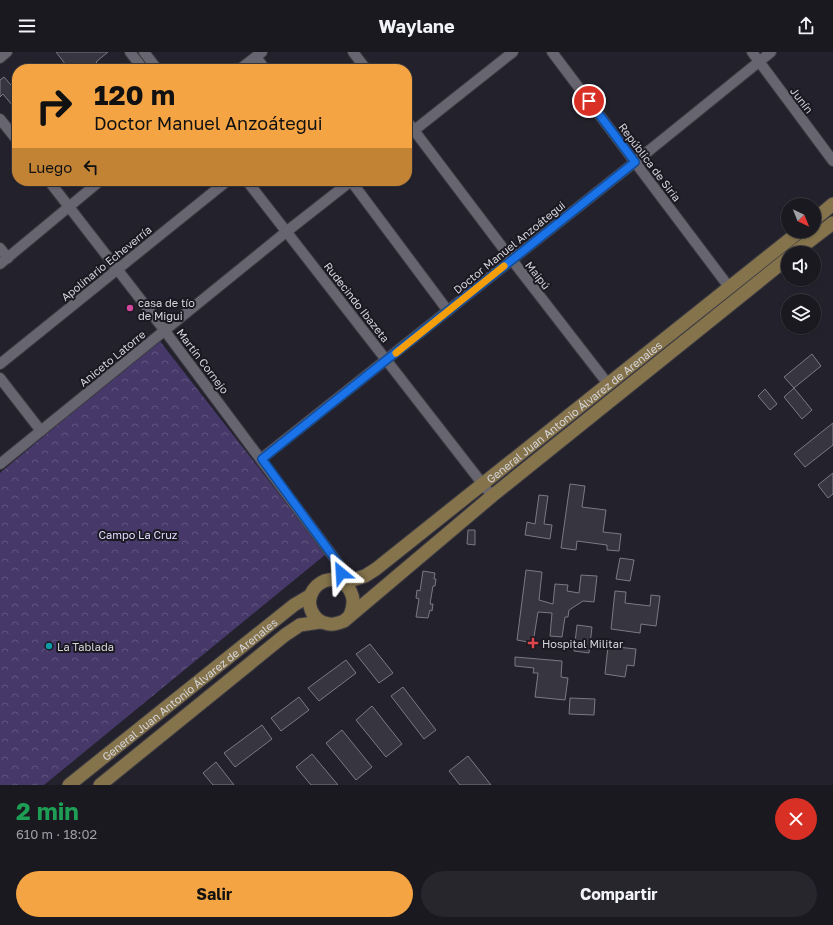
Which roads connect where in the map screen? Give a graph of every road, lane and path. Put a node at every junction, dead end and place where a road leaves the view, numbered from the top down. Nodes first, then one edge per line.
1 (7, 52) edge
2 (130, 52) edge
3 (144, 52) edge
4 (353, 52) edge
5 (513, 52) edge
6 (552, 52) edge
7 (752, 52) edge
8 (770, 52) edge
9 (259, 54) edge
10 (0, 58) edge
11 (759, 61) junction
12 (139, 64) edge
13 (153, 64) edge
14 (246, 64) edge
15 (263, 64) edge
16 (362, 64) edge
17 (0, 119) edge
18 (412, 132) edge
19 (12, 134) edge
20 (412, 134) edge
21 (833, 161) edge
22 (635, 162) junction
23 (53, 186) edge
24 (94, 186) edge
25 (221, 186) edge
26 (251, 186) edge
27 (345, 186) edge
28 (355, 186) edge
29 (833, 204) edge
30 (69, 206) junction
31 (821, 214) edge
32 (833, 223) edge
33 (286, 232) junction
34 (791, 238) edge
35 (803, 246) edge
36 (0, 248) edge
37 (512, 260) junction
38 (4, 261) edge
39 (781, 264) edge
40 (117, 270) junction
41 (729, 287) junction
42 (448, 311) junction
43 (165, 331) junction
44 (387, 360) junction
45 (0, 364) edge
46 (0, 378) edge
47 (608, 384) junction
48 (41, 431) junction
49 (262, 459) junction
50 (0, 464) edge
51 (483, 484) junction
52 (492, 496) junction
53 (334, 558) junction
54 (324, 581) junction
55 (341, 582) junction
56 (311, 595) junction
57 (350, 615) junction
58 (320, 622) junction
59 (69, 785) edge
60 (100, 785) edge

1 - 10 street
2 - 12 street
3 - 13 street
4 - 16 street
5 - 18 street
6 - 22 street, República de Siria
7 - 11 street, Junín
8 - 11 street, Doctor Manuel Anzoátegui
9 - 14 street
9 - 15 street
11 - 21 street, Junín
11 - 22 street, Doctor Manuel Anzoátegui
17 - 19 street
20 - 37 street, Maipú
22 - 37 street, Doctor Manuel Anzoátegui
22 - 41 street, República de Siria
23 - 30 street, Martín Cornejo
24 - 30 street
25 - 40 street, Apolinario Echeverría
26 - 33 street, Rudecindo Ibazeta
27 - 33 street, Aniceto Latorre
28 - 42 street
29 - 31 main road
30 - 38 street
30 - 40 street, Martín Cornejo
32 - 35 main road
33 - 43 street, Aniceto Latorre
33 - 44 street, Rudecindo Ibazeta
34 - 41 main road, General Juan Antonio Álvarez de Arenales
36 - 38 street
37 - 42 street, Doctor Manuel Anzoátegui
37 - 47 street, Maipú
39 - 52 main road, General Juan Antonio Álvarez de Arenales
40 - 43 street, Martín Cornejo
40 - 45 street, Apolinario Echeverría
41 - 47 main road, General Juan Antonio Álvarez de Arenales
42 - 44 street, Doctor Manuel Anzoátegui
43 - 48 street, Aniceto Latorre
43 - 49 street, Martín Cornejo
44 - 49 street, Doctor Manuel Anzoátegui
44 - 51 street, Rudecindo Ibazeta
46 - 48 street
47 - 51 main road, General Juan Antonio Álvarez de Arenales
48 - 50 street, Aniceto Latorre
49 - 53 street, Martín Cornejo
51 - 52 street, Rudecindo Ibazeta
51 - 55 main road, General Juan Antonio Álvarez de Arenales
52 - 57 main road, General Juan Antonio Álvarez de Arenales
53 - 54 street
53 - 55 street, Martín Cornejo
54 - 55 main road, General Juan Antonio Álvarez de Arenales
54 - 56 main road, General Juan Antonio Álvarez de Arenales
55 - 57 main road
56 - 58 main road
56 - 59 main road, General Juan Antonio Álvarez de Arenales
57 - 58 main road, General Juan Antonio Álvarez de Arenales
58 - 60 main road, General Juan Antonio Álvarez de Arenales

